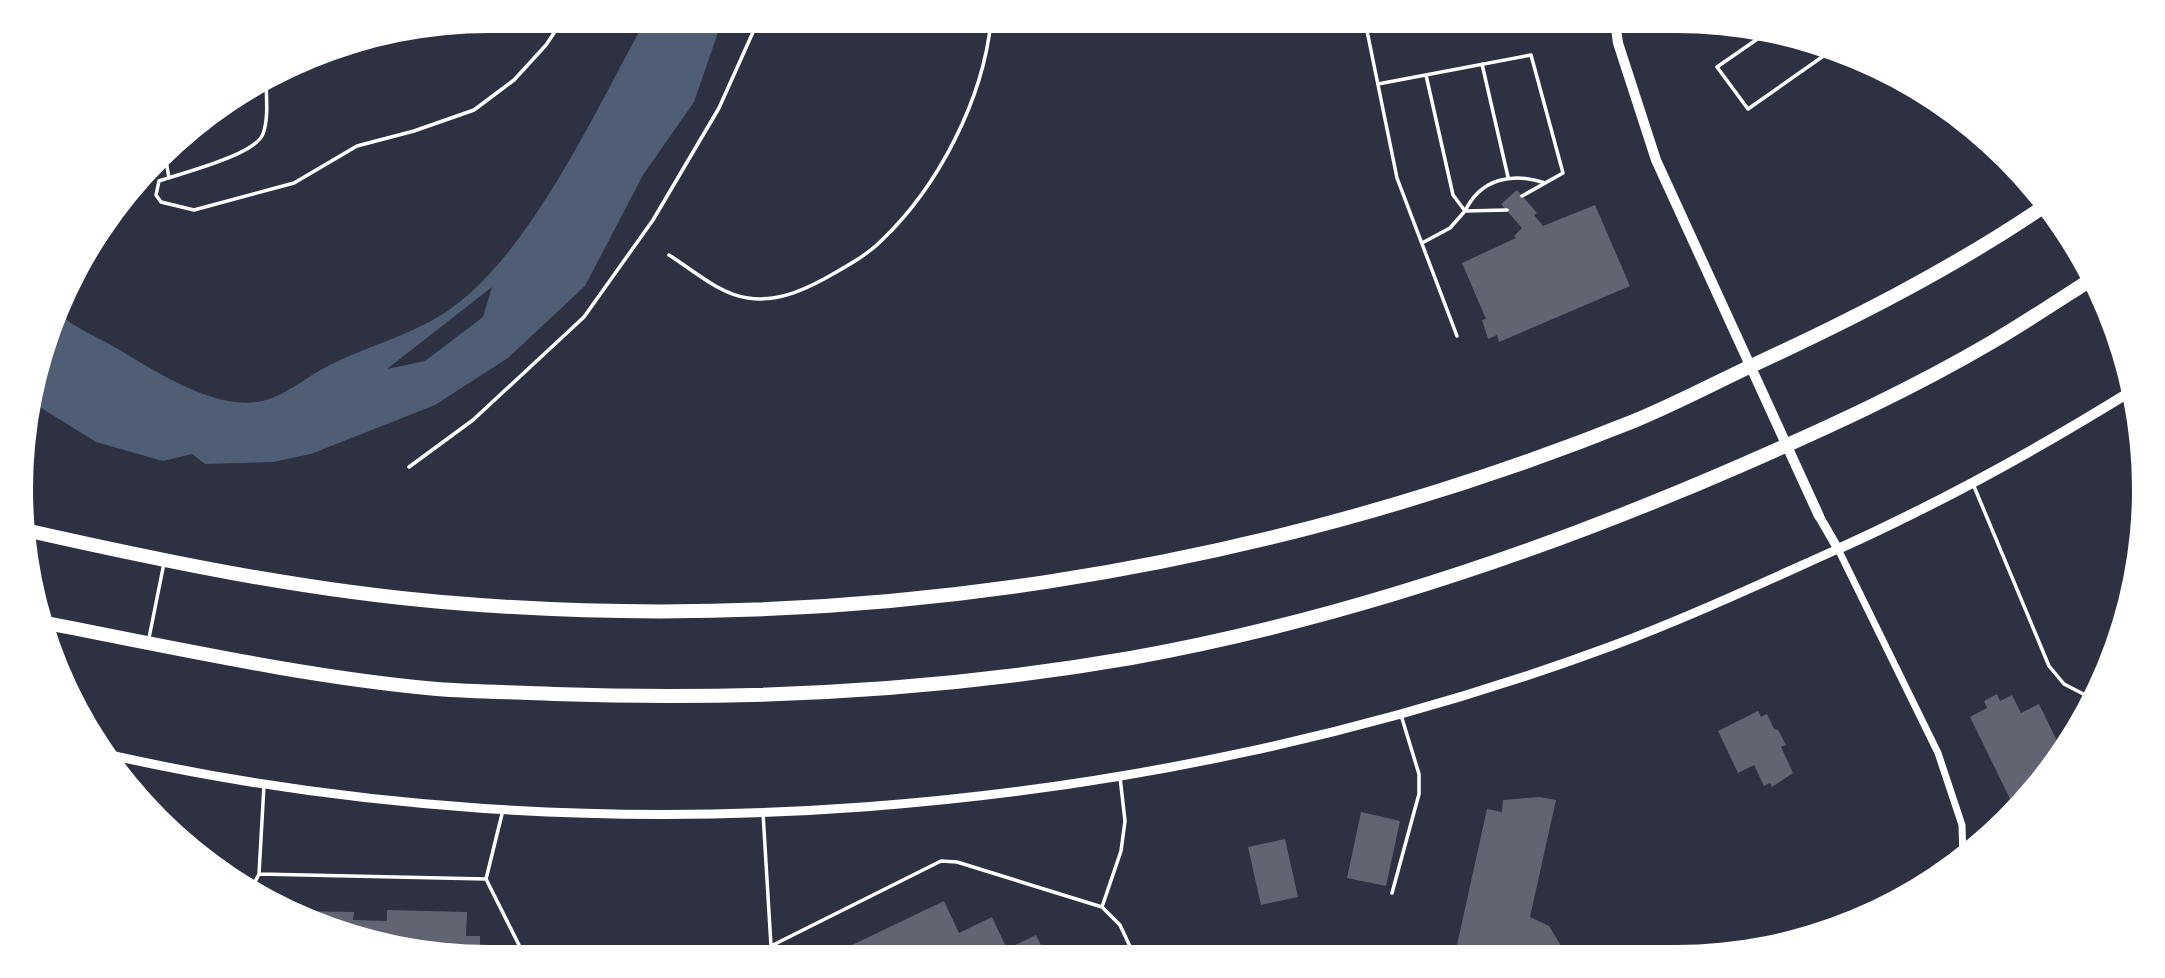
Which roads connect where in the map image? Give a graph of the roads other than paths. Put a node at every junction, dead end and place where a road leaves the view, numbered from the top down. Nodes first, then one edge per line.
1 (753, 33) edge
2 (1366, 33) edge
3 (1617, 33) edge
4 (1755, 40) edge
5 (1822, 57) edge
6 (1482, 64) junction
7 (1426, 75) junction
8 (1378, 84) junction
9 (1508, 177) junction
10 (1545, 183) junction
11 (1522, 195) dead end
12 (1507, 210) dead end
13 (2037, 210) edge
14 (1465, 211) junction
15 (1422, 243) junction
16 (2084, 284) edge
17 (1457, 336) dead end
18 (2122, 396) edge
19 (409, 467) dead end
20 (1972, 482) junction
21 (1819, 516) joint
22 (35, 532) edge
23 (1838, 549) junction
24 (164, 561) junction
25 (54, 625) edge
26 (148, 643) junction
27 (2083, 694) edge
28 (1400, 713) junction
29 (121, 757) edge
30 (1119, 775) junction
31 (264, 783) junction
32 (503, 807) junction
33 (763, 811) junction
34 (1963, 843) edge
35 (259, 874) junction
36 (486, 879) junction
37 (256, 881) edge
38 (1392, 893) dead end
39 (1102, 907) junction
40 (519, 945) edge
41 (771, 945) edge
42 (773, 945) edge
43 (1129, 945) edge

1 - 19 lane
2 - 8 lane
3 - 21 main road
4 - 5 lane
6 - 7 lane
6 - 9 lane
6 - 10 lane
7 - 8 lane
7 - 14 lane
8 - 15 lane
9 - 10 lane
9 - 14 lane
10 - 11 lane
12 - 14 lane
13 - 24 highway
14 - 15 lane
15 - 17 lane
16 - 26 highway
18 - 20 main road
20 - 23 main road
20 - 27 lane
21 - 23 street
22 - 24 highway
23 - 28 street
23 - 34 street
24 - 26 lane
25 - 26 highway
28 - 30 street
28 - 38 lane
29 - 31 street
30 - 33 street
30 - 39 lane
31 - 32 street
31 - 35 lane
32 - 33 street
32 - 36 lane
33 - 41 lane
35 - 36 lane
35 - 37 lane
36 - 40 lane
39 - 42 lane
39 - 43 lane

